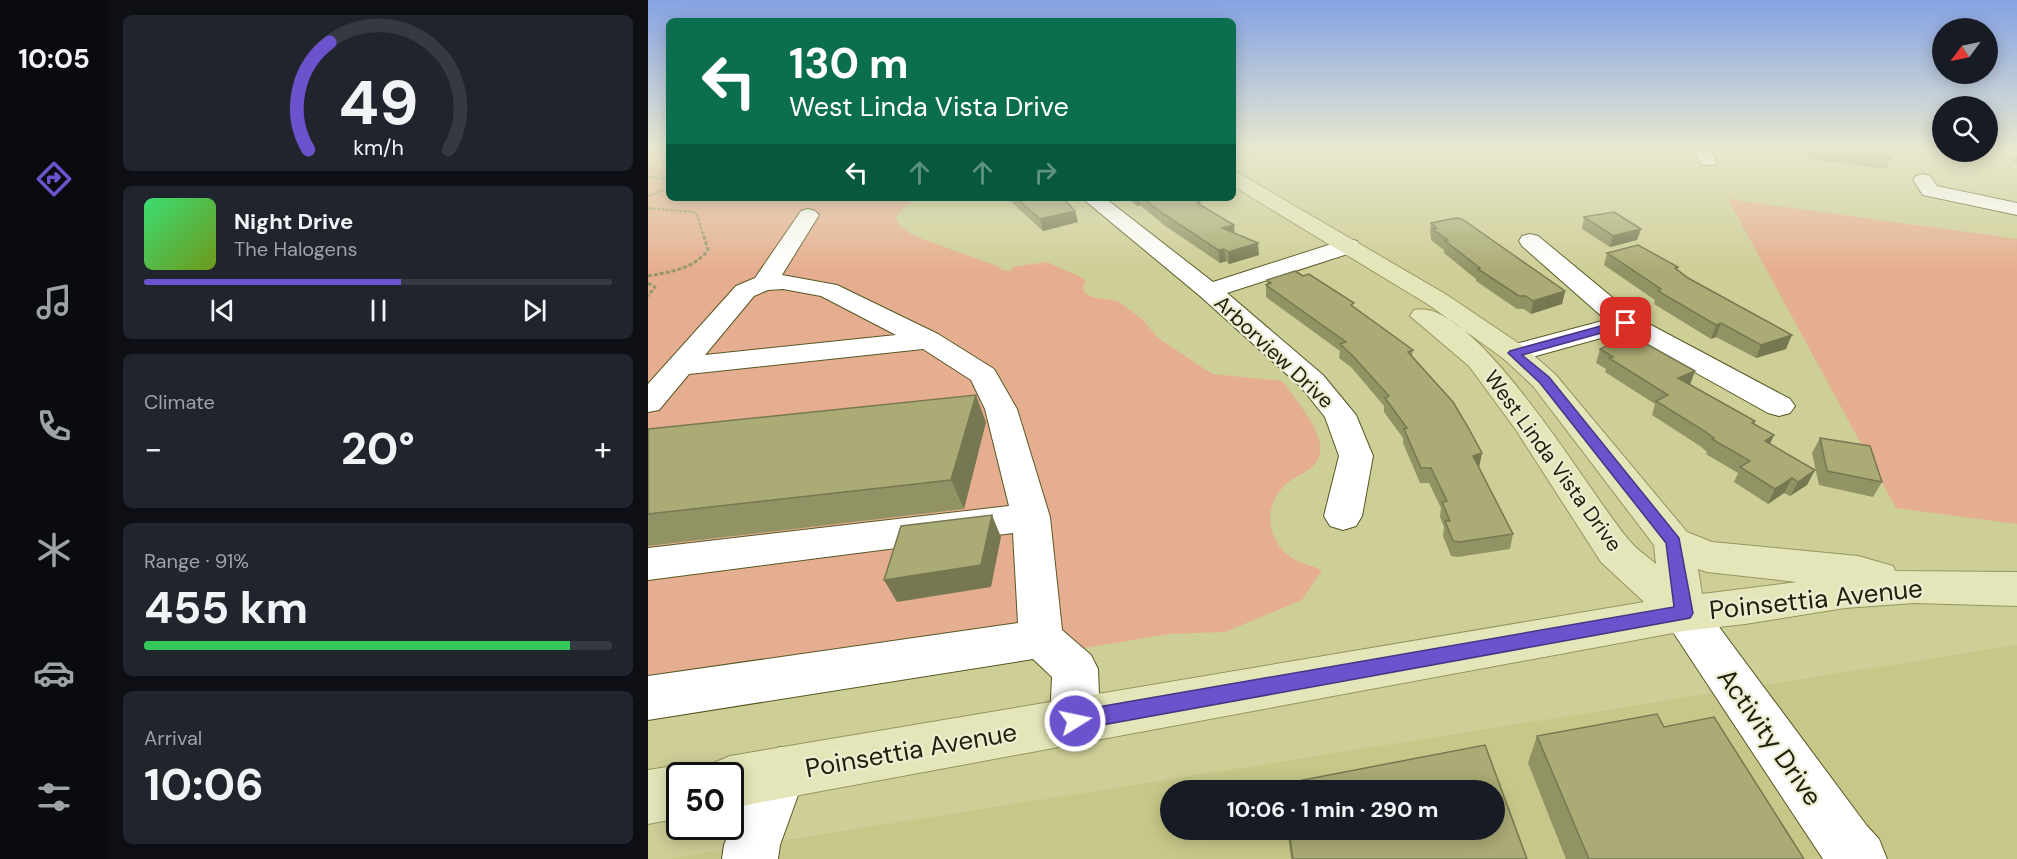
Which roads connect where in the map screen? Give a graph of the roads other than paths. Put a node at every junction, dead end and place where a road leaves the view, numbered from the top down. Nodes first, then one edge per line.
1 (1252, 189) edge
2 (1929, 189) edge
3 (1999, 189) edge
4 (2017, 192) edge
5 (1236, 200) edge
6 (1096, 201) edge
7 (2017, 209) edge
8 (808, 215) dead end
9 (1530, 241) dead end
10 (1348, 246) junction
11 (1320, 254) junction
12 (764, 284) junction
13 (1209, 291) junction
14 (1626, 323) junction
15 (928, 340) junction
16 (1514, 353) junction
17 (680, 366) junction
18 (648, 403) edge
19 (1779, 406) dead end
20 (1001, 409) junction
21 (966, 412) edge
22 (1343, 516) dead end
23 (1031, 517) junction
24 (1673, 542) junction
25 (648, 564) edge
26 (1914, 586) junction
27 (2017, 588) edge
28 (1684, 613) junction
29 (1041, 639) junction
30 (648, 698) edge
31 (1075, 721) junction
32 (755, 778) edge
33 (666, 793) edge
34 (648, 796) edge
35 (750, 859) edge
36 (1859, 859) edge

1 - 10 main road, West Linda Vista Drive
2 - 7 street
3 - 4 street
5 - 11 main road, West Linda Vista Drive
6 - 13 street, Arborview Drive
8 - 12 street
9 - 14 street
10 - 11 street, Arborview Drive
10 - 16 main road, West Linda Vista Drive
11 - 13 street, Arborview Drive
11 - 28 main road, West Linda Vista Drive
12 - 15 street
12 - 17 street
13 - 22 street, Arborview Drive
14 - 16 street
14 - 19 street
15 - 17 street
15 - 20 street
16 - 24 main road, West Linda Vista Drive
17 - 18 street
20 - 21 street
20 - 23 street
23 - 25 street
23 - 29 street
24 - 26 main road
24 - 28 main road, West Linda Vista Drive
26 - 27 main road, Poinsettia Avenue
26 - 28 main road, Poinsettia Avenue
28 - 31 main road, Poinsettia Avenue
28 - 36 street, Activity Drive
29 - 30 street
29 - 31 street
31 - 32 main road, Poinsettia Avenue
32 - 35 street
33 - 34 main road

